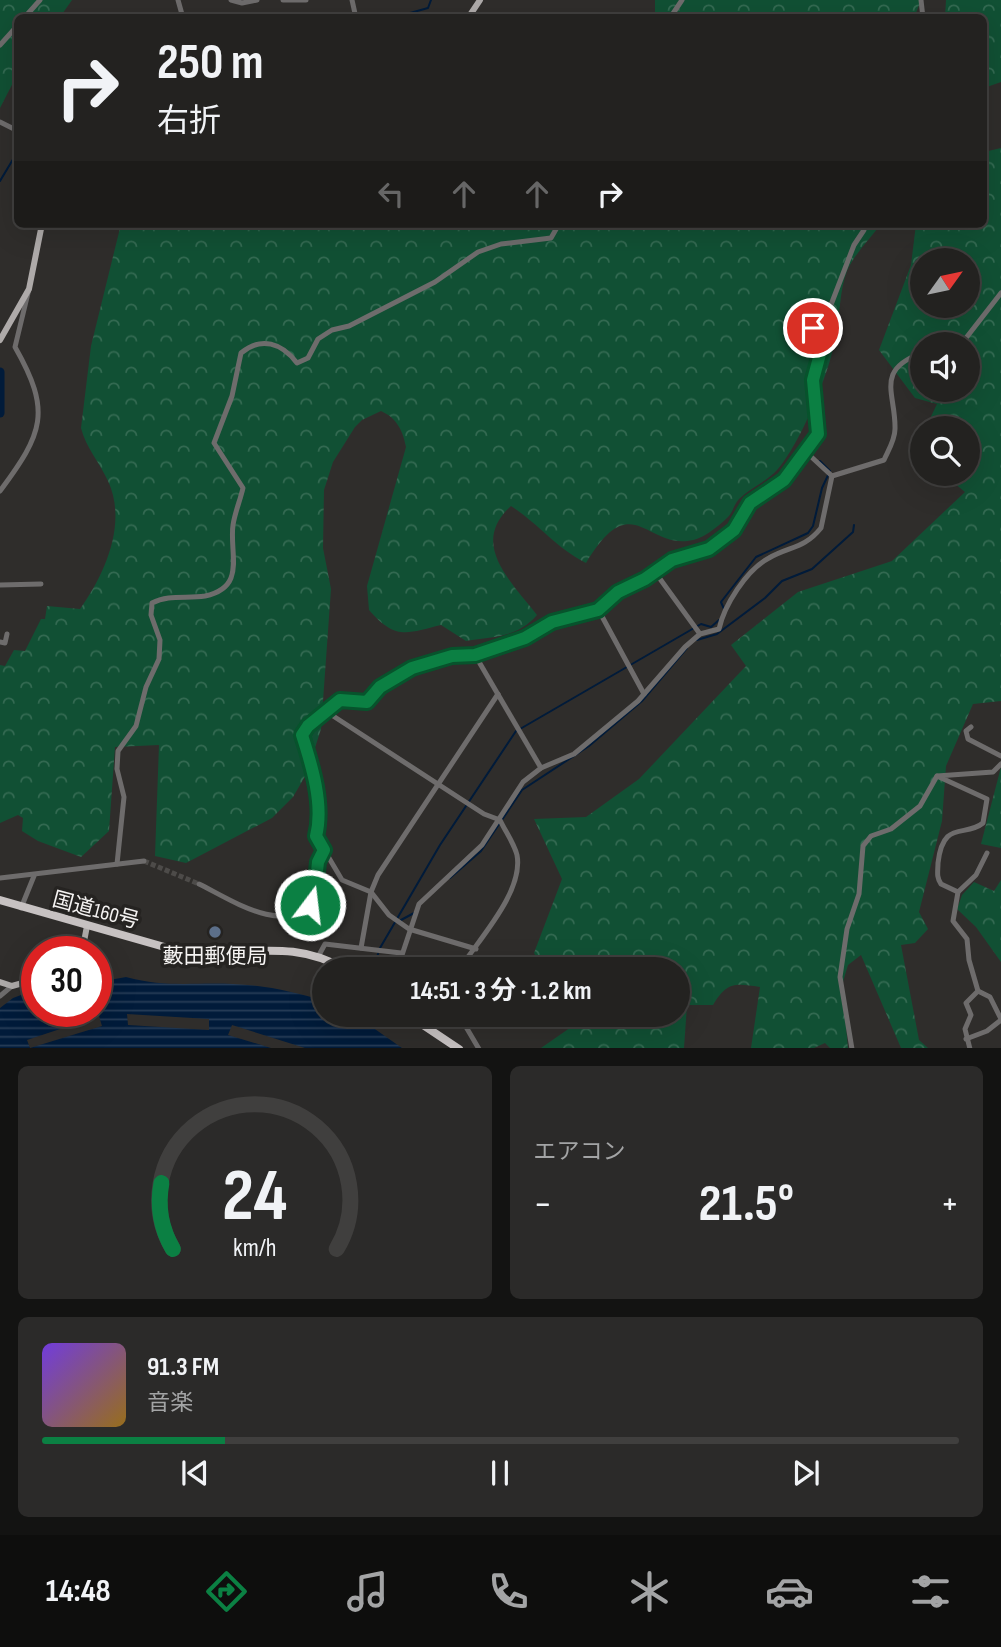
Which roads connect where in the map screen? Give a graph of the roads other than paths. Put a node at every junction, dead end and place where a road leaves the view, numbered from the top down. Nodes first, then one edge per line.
1 (40, 0) edge
2 (230, 0) edge
3 (257, 0) edge
4 (283, 0) edge
5 (306, 0) edge
6 (28, 14) edge
7 (14, 29) edge
8 (0, 45) edge
9 (41, 228) edge
10 (557, 228) edge
11 (864, 228) edge
12 (29, 289) junction
13 (1001, 293) edge
14 (970, 332) edge
15 (1, 336) edge
16 (910, 360) edge
17 (806, 452) junction
18 (832, 476) junction
19 (0, 491) edge
20 (656, 572) junction
21 (41, 584) dead end
22 (0, 585) edge
23 (598, 610) junction
24 (7, 634) dead end
25 (700, 634) junction
26 (0, 642) edge
27 (475, 655) junction
28 (498, 694) junction
29 (644, 694) junction
30 (327, 712) junction
31 (971, 727) dead end
32 (1001, 756) edge
33 (1001, 764) edge
34 (541, 768) junction
35 (937, 776) junction
36 (438, 783) junction
37 (500, 820) junction
38 (324, 850) junction
39 (987, 853) dead end
40 (144, 861) tunnel mouth
41 (117, 864) junction
42 (34, 876) junction
43 (0, 878) edge
44 (199, 884) tunnel mouth
45 (371, 892) junction
46 (958, 892) junction
47 (0, 900) edge
48 (20, 908) junction
49 (88, 926) junction
50 (409, 929) junction
51 (86, 936) edge
52 (361, 948) junction
53 (476, 949) junction
54 (319, 955) junction
55 (401, 956) joint
56 (323, 957) edge
57 (470, 957) edge
58 (0, 982) edge
59 (21, 983) edge
60 (12, 986) junction
61 (978, 990) junction
62 (0, 996) edge
63 (1001, 1019) edge
64 (428, 1027) edge
65 (467, 1027) edge
66 (967, 1039) junction
67 (459, 1048) edge
68 (480, 1048) edge
69 (852, 1048) edge
70 (970, 1048) edge

1 - 6 street
2 - 3 street
4 - 5 street
7 - 8 street
9 - 12 main road
10 - 41 street
11 - 17 street
12 - 15 main road
12 - 19 street
13 - 14 street
16 - 18 street
17 - 18 street
17 - 20 street
18 - 25 street
20 - 23 street
20 - 25 street
21 - 22 street
23 - 27 street
23 - 29 street
24 - 26 street
25 - 29 street
27 - 28 street
27 - 30 street
28 - 34 street
28 - 36 street
29 - 34 street
30 - 36 street
30 - 38 street
31 - 32 street
33 - 35 street
34 - 37 street
35 - 46 street
35 - 69 street
36 - 37 street
36 - 45 street
37 - 50 street
37 - 53 street
38 - 44 street
38 - 45 street
39 - 46 street
40 - 41 street
41 - 42 street
42 - 43 street
42 - 48 street
45 - 50 street
45 - 52 street
46 - 61 street
47 - 48 highway, 国道160号
48 - 49 highway, 国道160号
49 - 51 main road
49 - 54 highway, 国道160号
50 - 53 street
50 - 55 street
52 - 54 street
52 - 55 street
53 - 57 street
54 - 56 highway, 国道160号
58 - 60 main road
59 - 60 main road
60 - 62 street
61 - 63 street
61 - 66 street
63 - 66 street
64 - 67 highway
65 - 68 street
66 - 70 street

